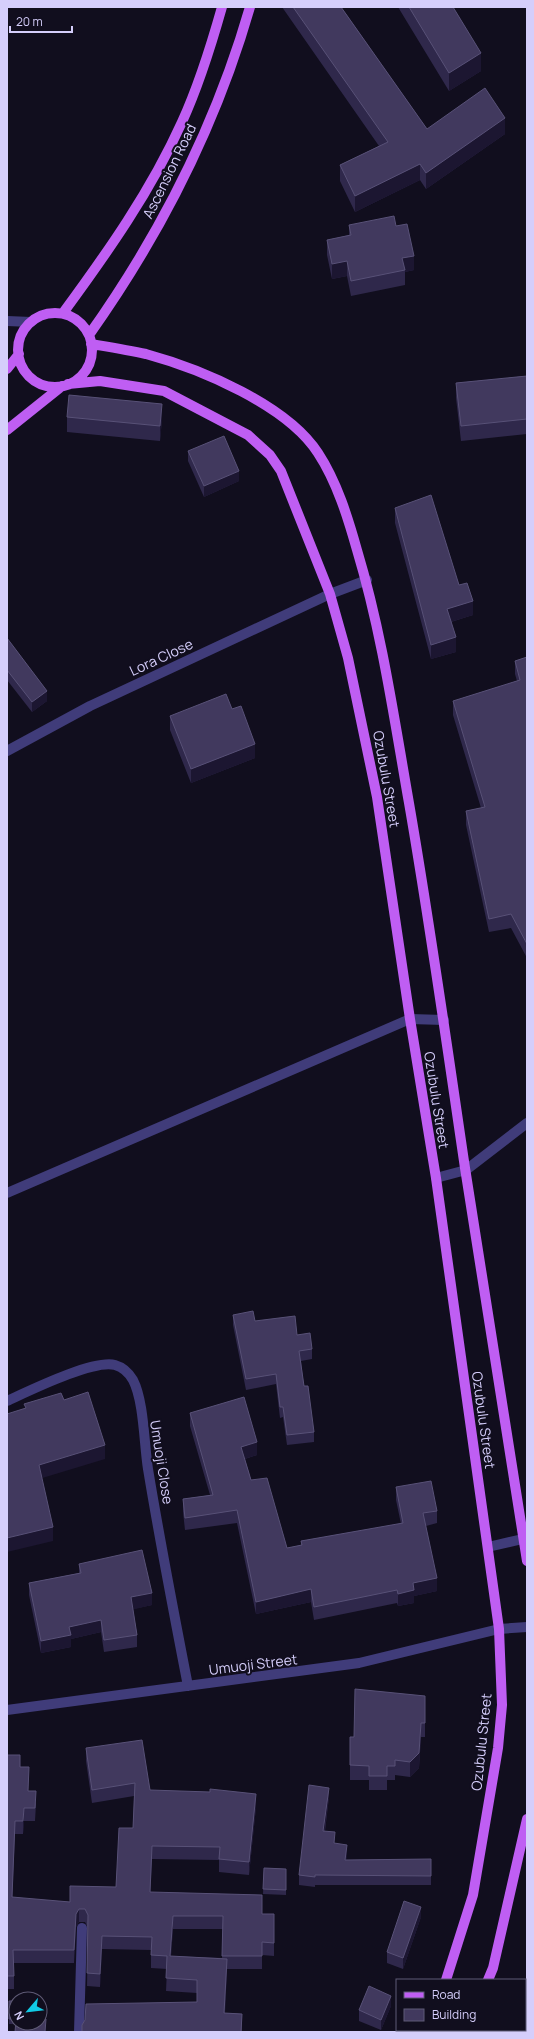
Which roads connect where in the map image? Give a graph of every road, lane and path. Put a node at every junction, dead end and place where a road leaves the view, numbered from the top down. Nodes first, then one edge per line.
1 (222, 7) edge
2 (250, 7) edge
3 (63, 314) junction
4 (7, 322) edge
5 (31, 322) junction
6 (90, 339) junction
7 (19, 354) junction
8 (7, 369) edge
9 (65, 385) junction
10 (7, 430) edge
11 (366, 580) junction
12 (330, 594) junction
13 (7, 751) edge
14 (410, 1019) junction
15 (444, 1020) junction
16 (527, 1123) edge
17 (466, 1170) junction
18 (436, 1178) junction
19 (7, 1193) edge
20 (7, 1401) edge
21 (525, 1539) edge
22 (488, 1547) junction
23 (527, 1561) edge
24 (527, 1628) edge
25 (499, 1629) junction
26 (188, 1686) junction
27 (7, 1710) edge
28 (527, 1819) edge
29 (82, 1928) dead end
30 (446, 1979) edge
31 (488, 1979) edge
32 (79, 2032) edge

1 - 3 main road, Ascension Road
2 - 6 main road, Ascension Road
3 - 5 main road
3 - 6 main road
4 - 5 street
5 - 7 main road
6 - 9 main road
6 - 11 main road, Ozubulu Street
7 - 8 main road
7 - 9 main road
9 - 10 main road
9 - 12 main road, Ozubulu Street
11 - 12 street, Lora Close
11 - 15 main road, Ozubulu Street
12 - 13 street, Lora Close
12 - 14 main road, Ozubulu Street
14 - 15 street
14 - 18 main road, Ozubulu Street
14 - 19 street
15 - 17 main road, Ozubulu Street
16 - 17 street
17 - 18 street
17 - 21 main road, Ozubulu Street
18 - 22 main road, Ozubulu Street
20 - 26 street, Umuoji Close
21 - 22 street
21 - 23 main road, Ozubulu Street
22 - 25 main road, Ozubulu Street
24 - 25 street, Umuoji Street
25 - 26 street, Umuoji Street
25 - 30 main road, Ozubulu Street
26 - 27 street, Umuoji Street
28 - 31 main road
29 - 32 street

